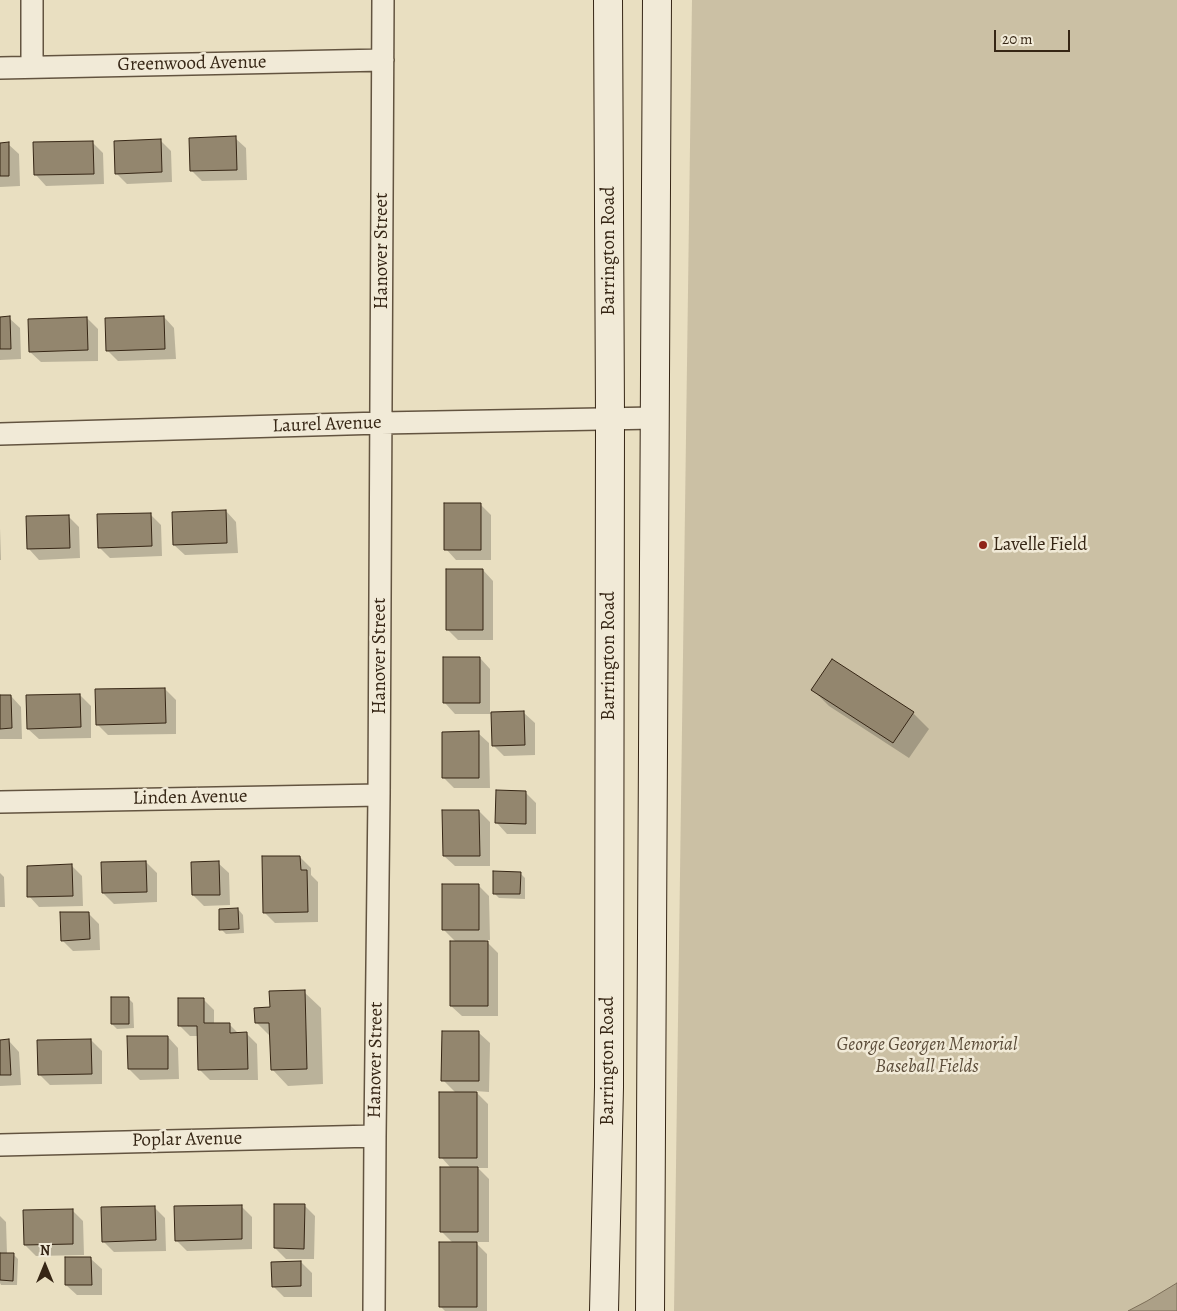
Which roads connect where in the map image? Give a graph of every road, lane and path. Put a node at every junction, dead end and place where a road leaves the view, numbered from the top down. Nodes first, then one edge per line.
1 (32, 0) edge
2 (383, 0) edge
3 (608, 0) edge
4 (657, 0) edge
5 (383, 60) junction
6 (32, 67) junction
7 (0, 68) edge
8 (610, 418) junction
9 (655, 418) junction
10 (381, 424) junction
11 (0, 434) edge
12 (380, 795) junction
13 (0, 802) edge
14 (375, 1136) junction
15 (0, 1145) edge
16 (374, 1311) edge
17 (604, 1311) edge
18 (650, 1311) edge

1 - 6 street
2 - 5 street, Hanover Street
3 - 8 main road, Barrington Road
4 - 9 main road
5 - 6 street, Greenwood Avenue
5 - 10 street, Hanover Street
6 - 7 street, Greenwood Avenue
8 - 9 street, Laurel Avenue
8 - 10 street, Laurel Avenue
8 - 17 main road, Barrington Road
9 - 18 main road
10 - 11 street, Laurel Avenue
10 - 12 street, Hanover Street
12 - 13 street, Linden Avenue
12 - 14 street, Hanover Street
14 - 15 street, Poplar Avenue
14 - 16 street, Hanover Street

